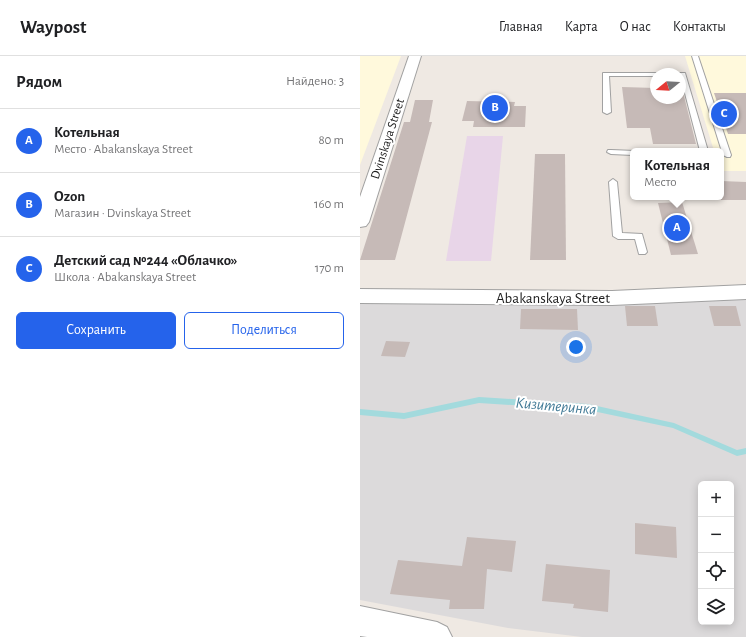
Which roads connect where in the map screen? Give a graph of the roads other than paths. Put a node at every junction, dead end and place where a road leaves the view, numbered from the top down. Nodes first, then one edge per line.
1 (415, 56) edge
2 (695, 56) edge
3 (607, 112) dead end
4 (703, 148) edge
5 (724, 148) edge
6 (724, 150) edge
7 (611, 152) dead end
8 (630, 152) edge
9 (726, 156) dead end
10 (613, 182) dead end
11 (360, 222) edge
12 (642, 252) dead end
13 (746, 292) edge
14 (360, 296) edge
15 (360, 621) edge
16 (437, 637) edge

1 - 11 street, Dvinskaya Street
2 - 5 lane
3 - 4 lane
6 - 9 lane
7 - 8 lane
10 - 12 lane
13 - 14 street, Abakanskaya Street
15 - 16 street

